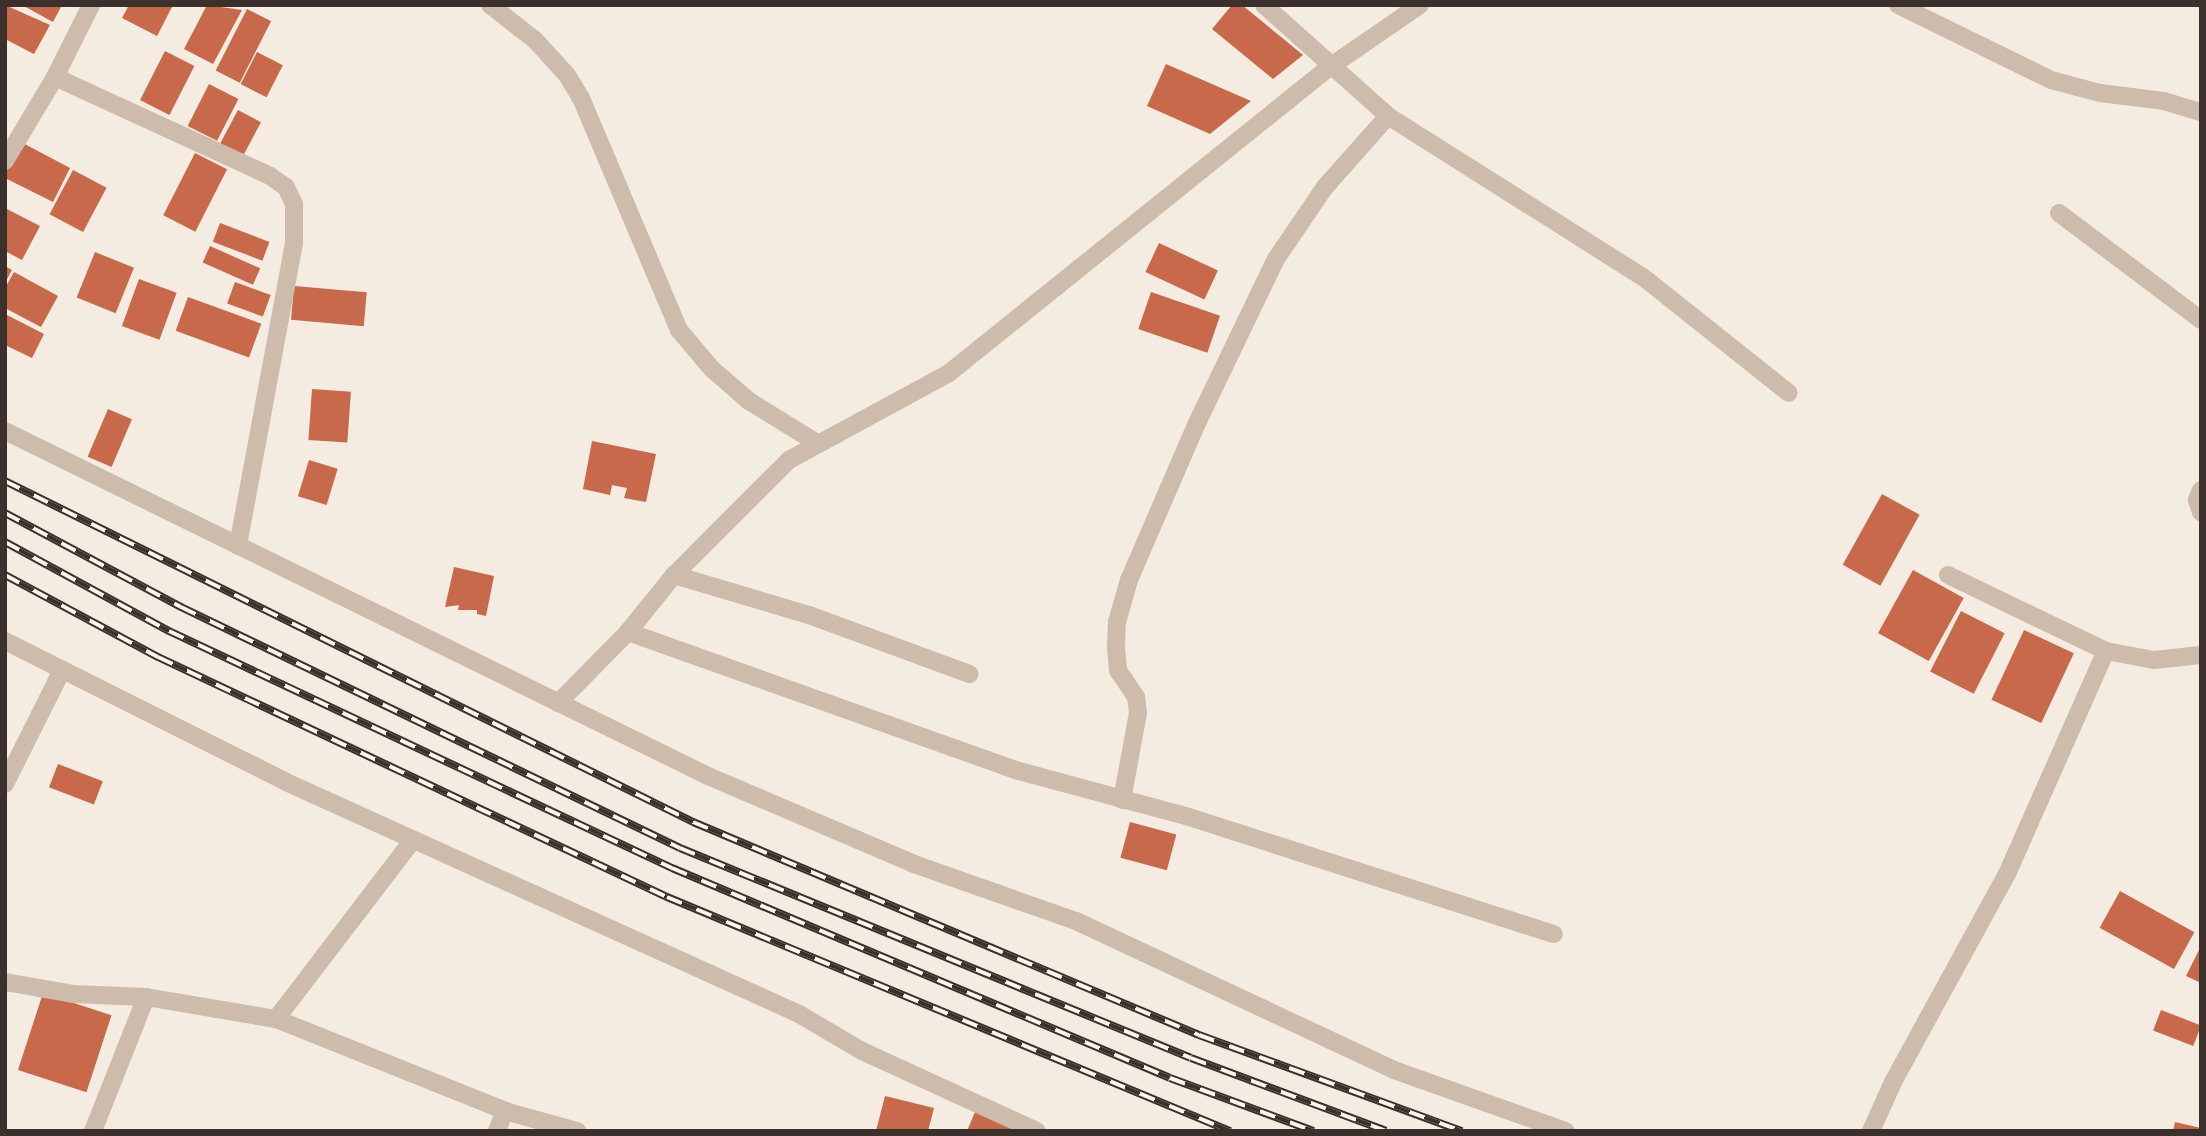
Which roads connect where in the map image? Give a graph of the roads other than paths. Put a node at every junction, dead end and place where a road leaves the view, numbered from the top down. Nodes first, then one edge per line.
1 (91, 5) edge
2 (490, 5) edge
3 (1264, 5) edge
4 (1420, 5) edge
5 (1898, 5) edge
6 (1334, 64) junction
7 (55, 77) junction
8 (2201, 112) edge
9 (1388, 116) junction
10 (5, 161) edge
11 (2059, 213) dead end
12 (2201, 320) edge
13 (1789, 393) dead end
14 (5, 431) edge
15 (817, 443) junction
16 (2201, 490) edge
17 (2201, 512) edge
18 (238, 546) junction
19 (674, 575) junction
20 (1948, 575) dead end
21 (628, 632) junction
22 (5, 641) edge
23 (2106, 651) junction
24 (2201, 655) edge
25 (62, 670) junction
26 (970, 674) dead end
27 (558, 703) junction
28 (5, 784) edge
29 (1122, 800) junction
30 (412, 840) junction
31 (1554, 934) dead end
32 (5, 982) edge
33 (146, 997) junction
34 (276, 1019) junction
35 (505, 1110) junction
36 (93, 1131) edge
37 (497, 1131) edge
38 (577, 1131) edge
39 (1037, 1131) edge
40 (1565, 1131) edge
41 (1871, 1131) edge

1 - 7 street
2 - 15 street
3 - 6 street
4 - 6 street
5 - 8 street
6 - 9 street
6 - 15 street
7 - 10 street
7 - 18 street
9 - 13 street
9 - 29 street
11 - 12 street
14 - 18 street
15 - 19 street
16 - 17 street
18 - 27 street
19 - 21 street
19 - 26 street
20 - 23 street
21 - 27 street
21 - 29 street
22 - 25 street
23 - 24 street
23 - 41 street
25 - 28 street
25 - 30 street
27 - 40 street
29 - 31 street
30 - 34 street
30 - 39 street
32 - 33 street
33 - 34 street
33 - 36 street
34 - 35 street
35 - 37 street
35 - 38 street

